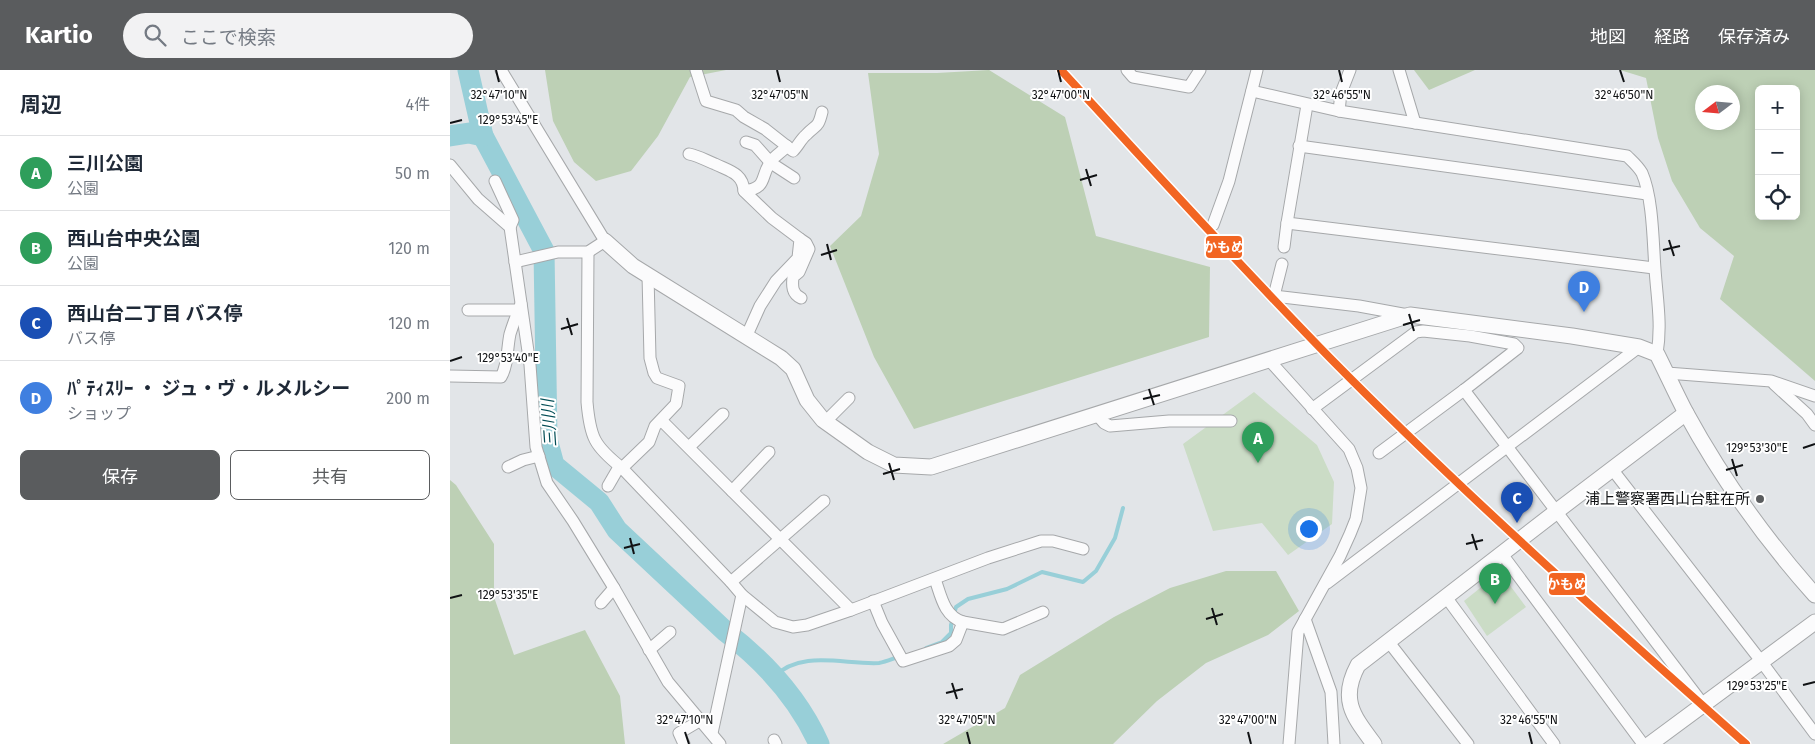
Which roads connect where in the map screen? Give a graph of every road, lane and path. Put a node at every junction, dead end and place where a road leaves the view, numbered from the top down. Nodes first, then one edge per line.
1 (501, 70) edge
2 (696, 70) edge
3 (1126, 70) edge
4 (1200, 70) edge
5 (1257, 70) edge
6 (1350, 70) edge
7 (1399, 70) edge
8 (1252, 91) junction
9 (1307, 105) junction
10 (1339, 111) junction
11 (822, 112) dead end
12 (1415, 122) junction
13 (746, 142) dead end
14 (787, 146) junction
15 (1300, 146) junction
16 (689, 154) dead end
17 (771, 163) junction
18 (450, 166) edge
19 (794, 178) dead end
20 (495, 181) dead end
21 (744, 191) junction
22 (1647, 194) junction
23 (1287, 223) junction
24 (1213, 225) dead end
25 (510, 227) junction
26 (800, 239) junction
27 (605, 241) junction
28 (1284, 247) dead end
29 (588, 252) junction
30 (515, 262) junction
31 (1282, 264) dead end
32 (1654, 268) junction
33 (648, 275) junction
34 (801, 298) dead end
35 (520, 306) junction
36 (468, 310) dead end
37 (1410, 315) junction
38 (747, 335) junction
39 (1638, 347) junction
40 (1658, 354) junction
41 (1268, 360) junction
42 (1667, 373) junction
43 (450, 376) edge
44 (1771, 381) junction
45 (1464, 390) junction
46 (1815, 396) edge
47 (849, 398) dead end
48 (1312, 409) junction
49 (1686, 413) junction
50 (723, 414) dead end
51 (1097, 415) junction
52 (662, 420) junction
53 (1231, 421) dead end
54 (825, 422) junction
55 (1815, 425) edge
56 (689, 447) junction
57 (1508, 447) junction
58 (769, 452) dead end
59 (1379, 453) dead end
60 (538, 456) junction
61 (620, 467) junction
62 (508, 468) dead end
63 (1612, 469) junction
64 (608, 486) dead end
65 (732, 491) junction
66 (824, 501) dead end
67 (1557, 511) junction
68 (780, 541) junction
69 (1083, 549) dead end
70 (1502, 554) junction
71 (935, 579) junction
72 (731, 582) junction
73 (1324, 586) junction
74 (614, 588) junction
75 (742, 595) junction
76 (1815, 595) edge
77 (1446, 597) junction
78 (873, 601) junction
79 (601, 603) dead end
80 (851, 610) junction
81 (1043, 612) dead end
82 (1305, 619) junction
83 (959, 621) junction
84 (1815, 622) edge
85 (670, 632) dead end
86 (1388, 641) junction
87 (649, 650) junction
88 (1761, 661) junction
89 (1331, 692) junction
90 (1350, 693) junction
91 (1703, 704) junction
92 (701, 720) junction
93 (712, 733) junction
94 (1815, 734) edge
95 (684, 744) edge
96 (720, 744) edge
97 (1289, 744) edge
98 (1334, 744) edge
99 (1374, 744) edge
100 (1468, 744) edge
101 (1554, 744) edge
102 (1643, 744) edge
103 (1650, 744) edge

1 - 27 street
2 - 14 street
3 - 4 street
5 - 8 street
6 - 10 street
7 - 12 street
8 - 9 street
8 - 24 street
9 - 10 street
9 - 15 street
10 - 12 street
11 - 14 street
12 - 22 street
13 - 17 street
14 - 17 street
15 - 22 street
15 - 23 street
16 - 21 street
17 - 19 street
17 - 21 street
18 - 25 street
20 - 25 street
21 - 26 street
22 - 32 street
23 - 28 street
23 - 32 street
25 - 30 street
26 - 34 street
26 - 38 street
27 - 29 street
27 - 33 street
29 - 30 street
29 - 61 street
30 - 35 street
31 - 37 street
32 - 40 street
33 - 38 street
33 - 52 street
35 - 36 street
35 - 43 street
35 - 60 street
37 - 39 street
37 - 41 street
38 - 54 street
39 - 40 street
39 - 57 street
40 - 42 street
41 - 48 street
41 - 51 street
42 - 44 street
42 - 49 street
44 - 46 street
44 - 55 street
45 - 48 street
45 - 57 street
45 - 59 street
47 - 54 street
48 - 73 street
49 - 63 street
49 - 76 street
50 - 56 street
51 - 53 street
51 - 54 street
52 - 56 street
52 - 61 street
56 - 65 street
57 - 67 street
57 - 73 street
58 - 65 street
60 - 62 street
60 - 74 street
61 - 64 street
61 - 72 street
63 - 67 street
63 - 88 street
65 - 68 street
66 - 68 street
67 - 70 street
67 - 91 street
68 - 72 street
68 - 80 street
69 - 71 street
70 - 77 street
70 - 102 street
71 - 78 street
71 - 83 street
72 - 75 street
73 - 82 street
74 - 79 street
74 - 87 street
75 - 80 street
75 - 93 street
77 - 86 street
77 - 101 street
78 - 80 street
78 - 83 street
81 - 83 street
82 - 89 street
82 - 97 street
84 - 88 street
85 - 87 street
86 - 90 street
86 - 100 street
87 - 92 street
88 - 91 street
88 - 94 street
89 - 90 street
89 - 98 street
90 - 99 street
91 - 103 street
92 - 93 street
92 - 95 street
93 - 96 street

